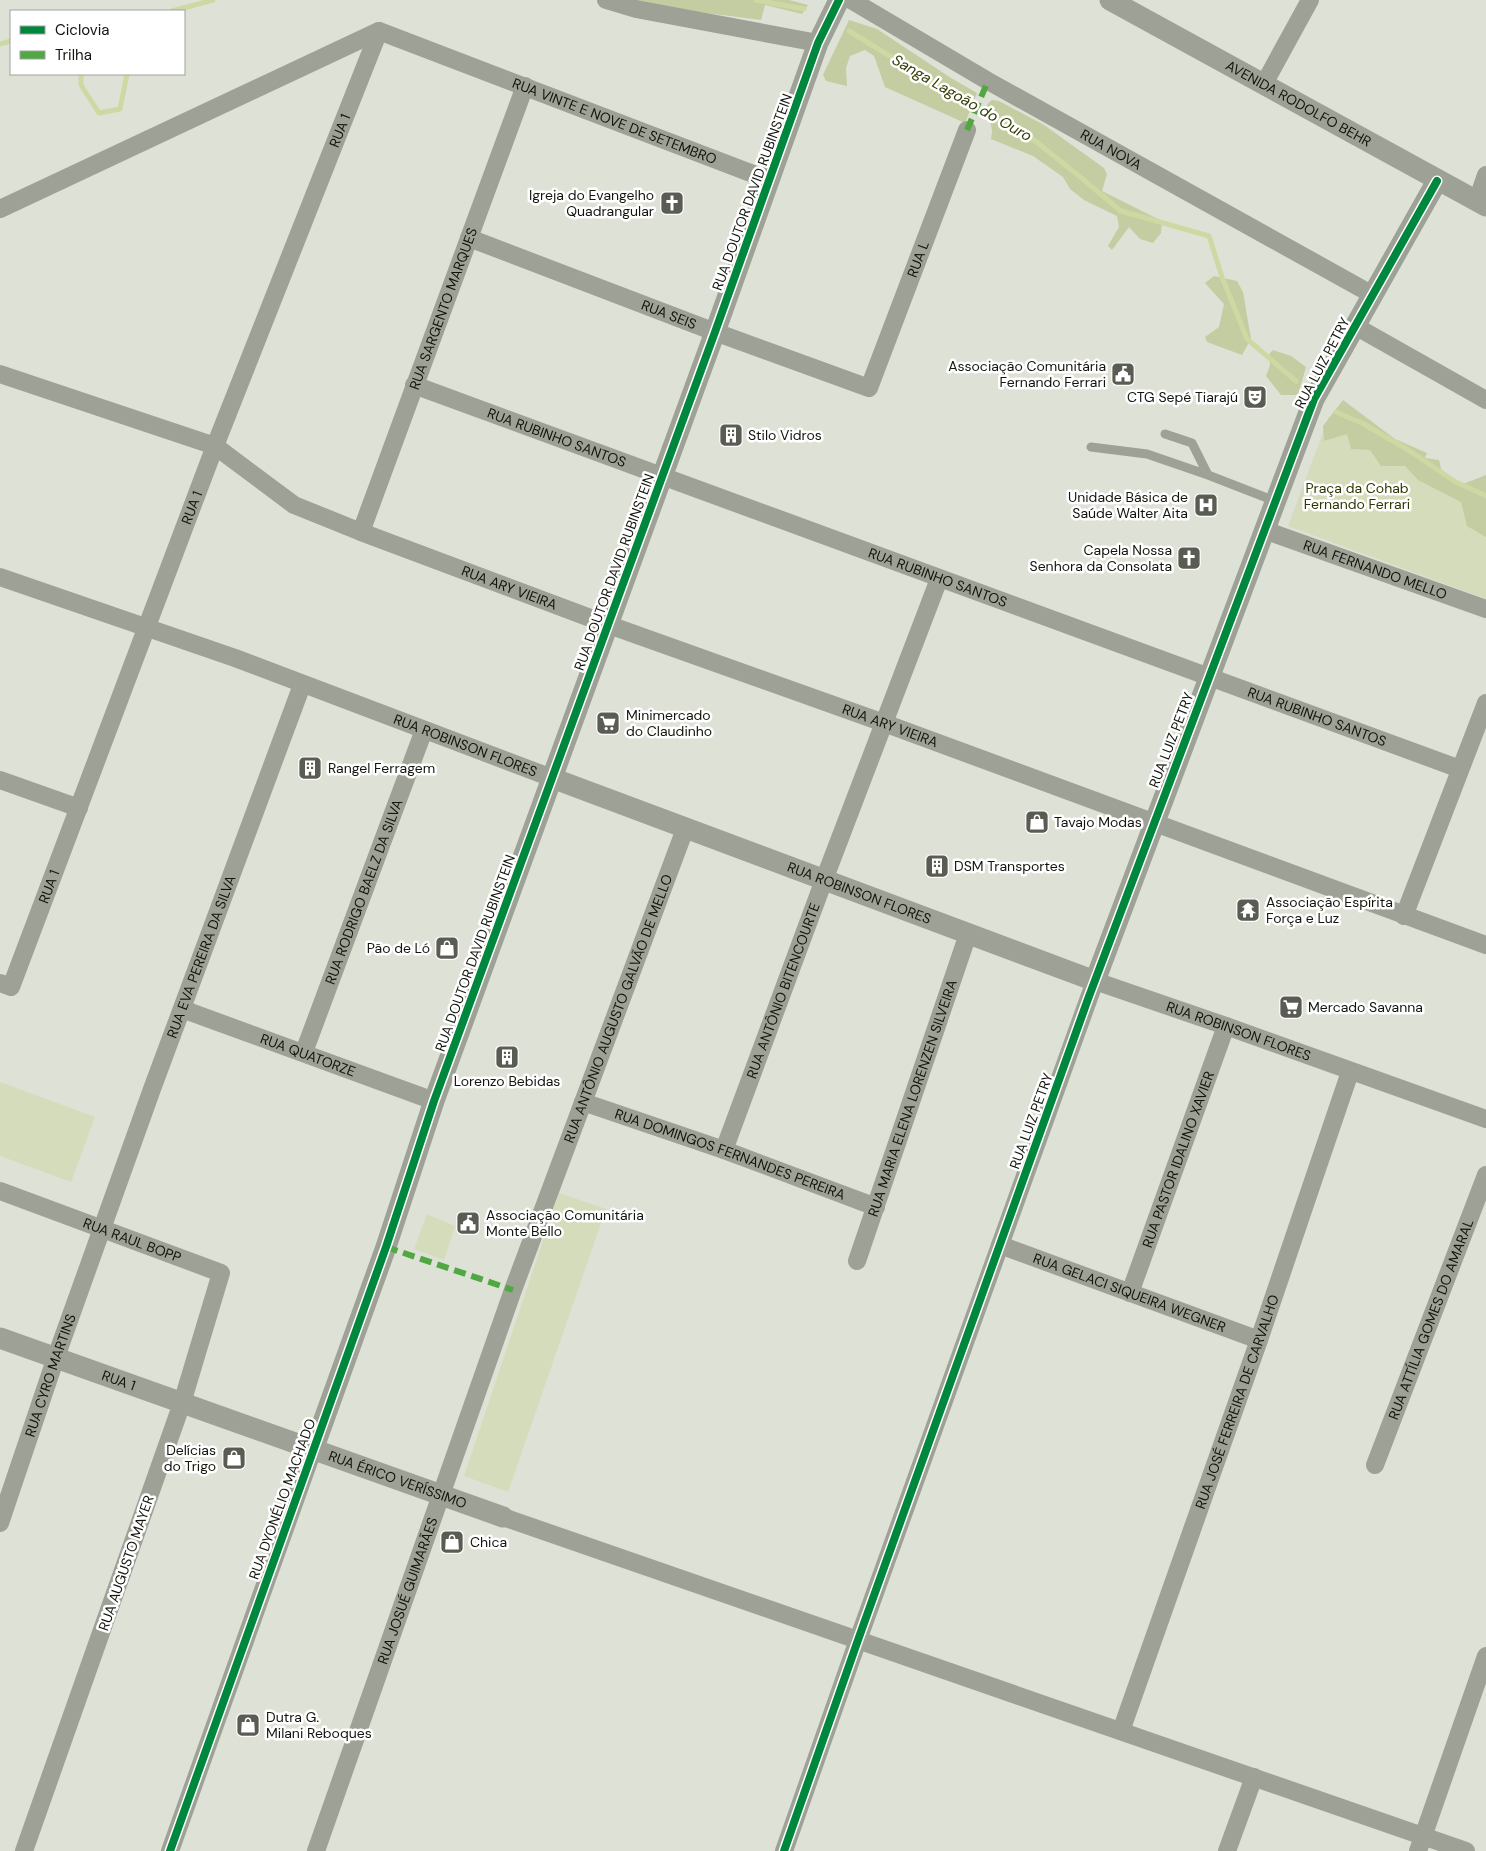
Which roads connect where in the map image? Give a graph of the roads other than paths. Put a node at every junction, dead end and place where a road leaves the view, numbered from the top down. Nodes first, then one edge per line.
1 (606, 0) edge
2 (839, 0) edge
3 (851, 0) edge
4 (1110, 0) edge
5 (1310, 0) edge
6 (379, 31) junction
7 (818, 43) junction
8 (1264, 84) junction
9 (525, 86) junction
10 (967, 130) dead end
11 (1486, 174) edge
12 (769, 180) junction
13 (1437, 181) junction
14 (1481, 203) edge
15 (0, 209) edge
16 (468, 238) junction
17 (1373, 295) junction
18 (1355, 326) junction
19 (715, 332) junction
20 (0, 374) edge
21 (414, 384) junction
22 (869, 388) joint
23 (1486, 400) edge
24 (1165, 434) dead end
25 (215, 446) junction
26 (1091, 447) dead end
27 (1208, 475) junction
28 (662, 476) junction
29 (1275, 502) junction
30 (1264, 530) junction
31 (361, 532) junction
32 (0, 577) edge
33 (939, 579) junction
34 (1486, 609) edge
35 (608, 625) junction
36 (147, 628) junction
37 (1208, 678) junction
38 (302, 685) junction
39 (1486, 703) edge
40 (884, 723) junction
41 (424, 730) junction
42 (1460, 770) junction
43 (552, 778) junction
44 (0, 780) edge
45 (79, 808) junction
46 (1153, 824) junction
47 (685, 829) junction
48 (824, 880) junction
49 (1404, 916) junction
50 (968, 934) junction
51 (1486, 946) edge
52 (1095, 981) junction
53 (6, 985) edge
54 (182, 1009) junction
55 (1226, 1026) junction
56 (304, 1052) junction
57 (1350, 1072) junction
58 (434, 1101) junction
59 (583, 1102) junction
60 (1486, 1119) edge
61 (724, 1150) junction
62 (416, 1155) joint
63 (1486, 1175) edge
64 (551, 1189) joint
65 (0, 1192) edge
66 (876, 1207) junction
67 (102, 1229) junction
68 (1000, 1245) junction
69 (857, 1261) dead end
70 (221, 1273) joint
71 (1130, 1293) junction
72 (0, 1338) edge
73 (1260, 1340) junction
74 (56, 1357) junction
75 (182, 1403) junction
76 (238, 1423) joint
77 (313, 1450) junction
78 (1375, 1464) dead end
79 (440, 1495) junction
80 (503, 1517) joint
81 (0, 1523) edge
82 (858, 1640) junction
83 (1486, 1656) edge
84 (1121, 1731) junction
85 (1254, 1777) junction
86 (1421, 1843) edge
87 (24, 1851) edge
88 (170, 1851) edge
89 (316, 1851) edge
90 (784, 1851) edge
91 (1227, 1851) edge
92 (1466, 1851) edge

1 - 7 street
2 - 7 street, RUA DOUTOR DAVID RUBINSTEIN
3 - 17 street, RUA NOVA
4 - 8 street, AVENIDA RODOLFO BEHR
5 - 8 street
6 - 9 street, RUA VINTE E NOVE DE SETEMBRO
6 - 15 street
6 - 25 street, RUA 1
7 - 12 street, RUA DOUTOR DAVID RUBINSTEIN
8 - 13 street, AVENIDA RODOLFO BEHR
9 - 12 street, RUA VINTE E NOVE DE SETEMBRO
9 - 16 street, RUA SARGENTO MARQUES
10 - 22 street, RUA L
11 - 14 street
12 - 19 street, RUA DOUTOR DAVID RUBINSTEIN
13 - 14 street, AVENIDA RODOLFO BEHR
13 - 17 street, RUA LUIZ PETRY
16 - 19 street, RUA SEIS
16 - 21 street, RUA SARGENTO MARQUES
17 - 18 street, RUA LUIZ PETRY
18 - 23 street
18 - 29 street, RUA LUIZ PETRY
19 - 22 street, RUA SEIS
19 - 28 street, RUA DOUTOR DAVID RUBINSTEIN
20 - 25 street, RUA ARY VIEIRA
21 - 28 street, RUA RUBINHO SANTOS
21 - 31 street, RUA SARGENTO MARQUES
24 - 27 lane
25 - 31 street, RUA ARY VIEIRA
25 - 36 street, RUA 1
26 - 27 lane
27 - 29 lane
28 - 33 street, RUA RUBINHO SANTOS
28 - 35 street, RUA DOUTOR DAVID RUBINSTEIN
29 - 30 street, RUA LUIZ PETRY
30 - 34 street, RUA FERNANDO MELLO
30 - 37 street, RUA LUIZ PETRY
31 - 35 street, RUA ARY VIEIRA
32 - 36 street, RUA ROBINSON FLORES
33 - 37 street, RUA RUBINHO SANTOS
33 - 40 street, RUA ANTÔNIO BITENCOURTE
35 - 40 street, RUA ARY VIEIRA
35 - 43 street, RUA DOUTOR DAVID RUBINSTEIN
36 - 38 street, RUA ROBINSON FLORES
36 - 45 street, RUA 1
37 - 42 street, RUA RUBINHO SANTOS
37 - 46 street, RUA LUIZ PETRY
38 - 41 street, RUA ROBINSON FLORES
38 - 54 street, RUA EVA PEREIRA DA SILVA
39 - 42 street
40 - 46 street, RUA ARY VIEIRA
40 - 48 street, RUA ANTÔNIO BITENCOURTE
41 - 43 street, RUA ROBINSON FLORES
41 - 56 street, RUA RODRIGO BAELZ DA SILVA
42 - 49 street
43 - 47 street, RUA ROBINSON FLORES
43 - 58 street, RUA DOUTOR DAVID RUBINSTEIN
44 - 45 street
45 - 53 street, RUA 1
46 - 49 street, RUA ARY VIEIRA
46 - 52 street, RUA LUIZ PETRY
47 - 48 street, RUA ROBINSON FLORES
47 - 59 street, RUA ANTÔNIO AUGUSTO GALVÃO DE MELLO
48 - 50 street, RUA ROBINSON FLORES
48 - 61 street, RUA ANTÔNIO BITENCOURTE
49 - 51 street, RUA ARY VIEIRA
50 - 52 street, RUA ROBINSON FLORES
50 - 66 street, RUA MARIA ELENA LORENZEN SILVEIRA
52 - 55 street, RUA ROBINSON FLORES
52 - 68 street, RUA LUIZ PETRY
54 - 56 street, RUA QUATORZE
54 - 67 street, RUA EVA PEREIRA DA SILVA
55 - 57 street, RUA ROBINSON FLORES
55 - 71 street, RUA PASTOR IDALINO XAVIER
56 - 58 street, RUA QUATORZE
57 - 60 street, RUA ROBINSON FLORES
57 - 73 street, RUA JOSÉ FERREIRA DE CARVALHO
58 - 62 street, RUA DOUTOR DAVID RUBINSTEIN
59 - 61 street, RUA DOMINGOS FERNANDES PEREIRA
59 - 64 street, RUA ANTÔNIO AUGUSTO GALVÃO DE MELLO
61 - 66 street, RUA DOMINGOS FERNANDES PEREIRA
62 - 77 street, RUA DYONÉLIO MACHADO
63 - 78 street, RUA ATTÍLIA GOMES DO AMARAL
64 - 79 street, RUA JOSUÉ GUIMARÃES
65 - 67 street, RUA RAUL BOPP
66 - 69 street, RUA MARIA ELENA LORENZEN SILVEIRA
67 - 70 street, RUA RAUL BOPP
67 - 74 street, RUA CYRO MARTINS
68 - 71 street, RUA GELACI SIQUEIRA WEGNER
68 - 82 street, RUA LUIZ PETRY
70 - 75 street, RUA AUGUSTO MAYER
71 - 73 street, RUA GELACI SIQUEIRA WEGNER
72 - 74 street, RUA 1
73 - 84 street, RUA JOSÉ FERREIRA DE CARVALHO
74 - 75 street, RUA 1
74 - 81 street, RUA CYRO MARTINS
75 - 76 street, RUA 1
75 - 87 street, RUA AUGUSTO MAYER
76 - 77 street, RUA ÉRICO VERÍSSIMO
77 - 79 street, RUA ÉRICO VERÍSSIMO
77 - 88 street, RUA DYONÉLIO MACHADO
79 - 80 street, RUA ÉRICO VERÍSSIMO
79 - 89 street, RUA JOSUÉ GUIMARÃES
80 - 82 street
82 - 84 street
82 - 90 street, RUA LUIZ PETRY
83 - 86 street
84 - 85 street
85 - 86 street
85 - 91 street
86 - 92 street

